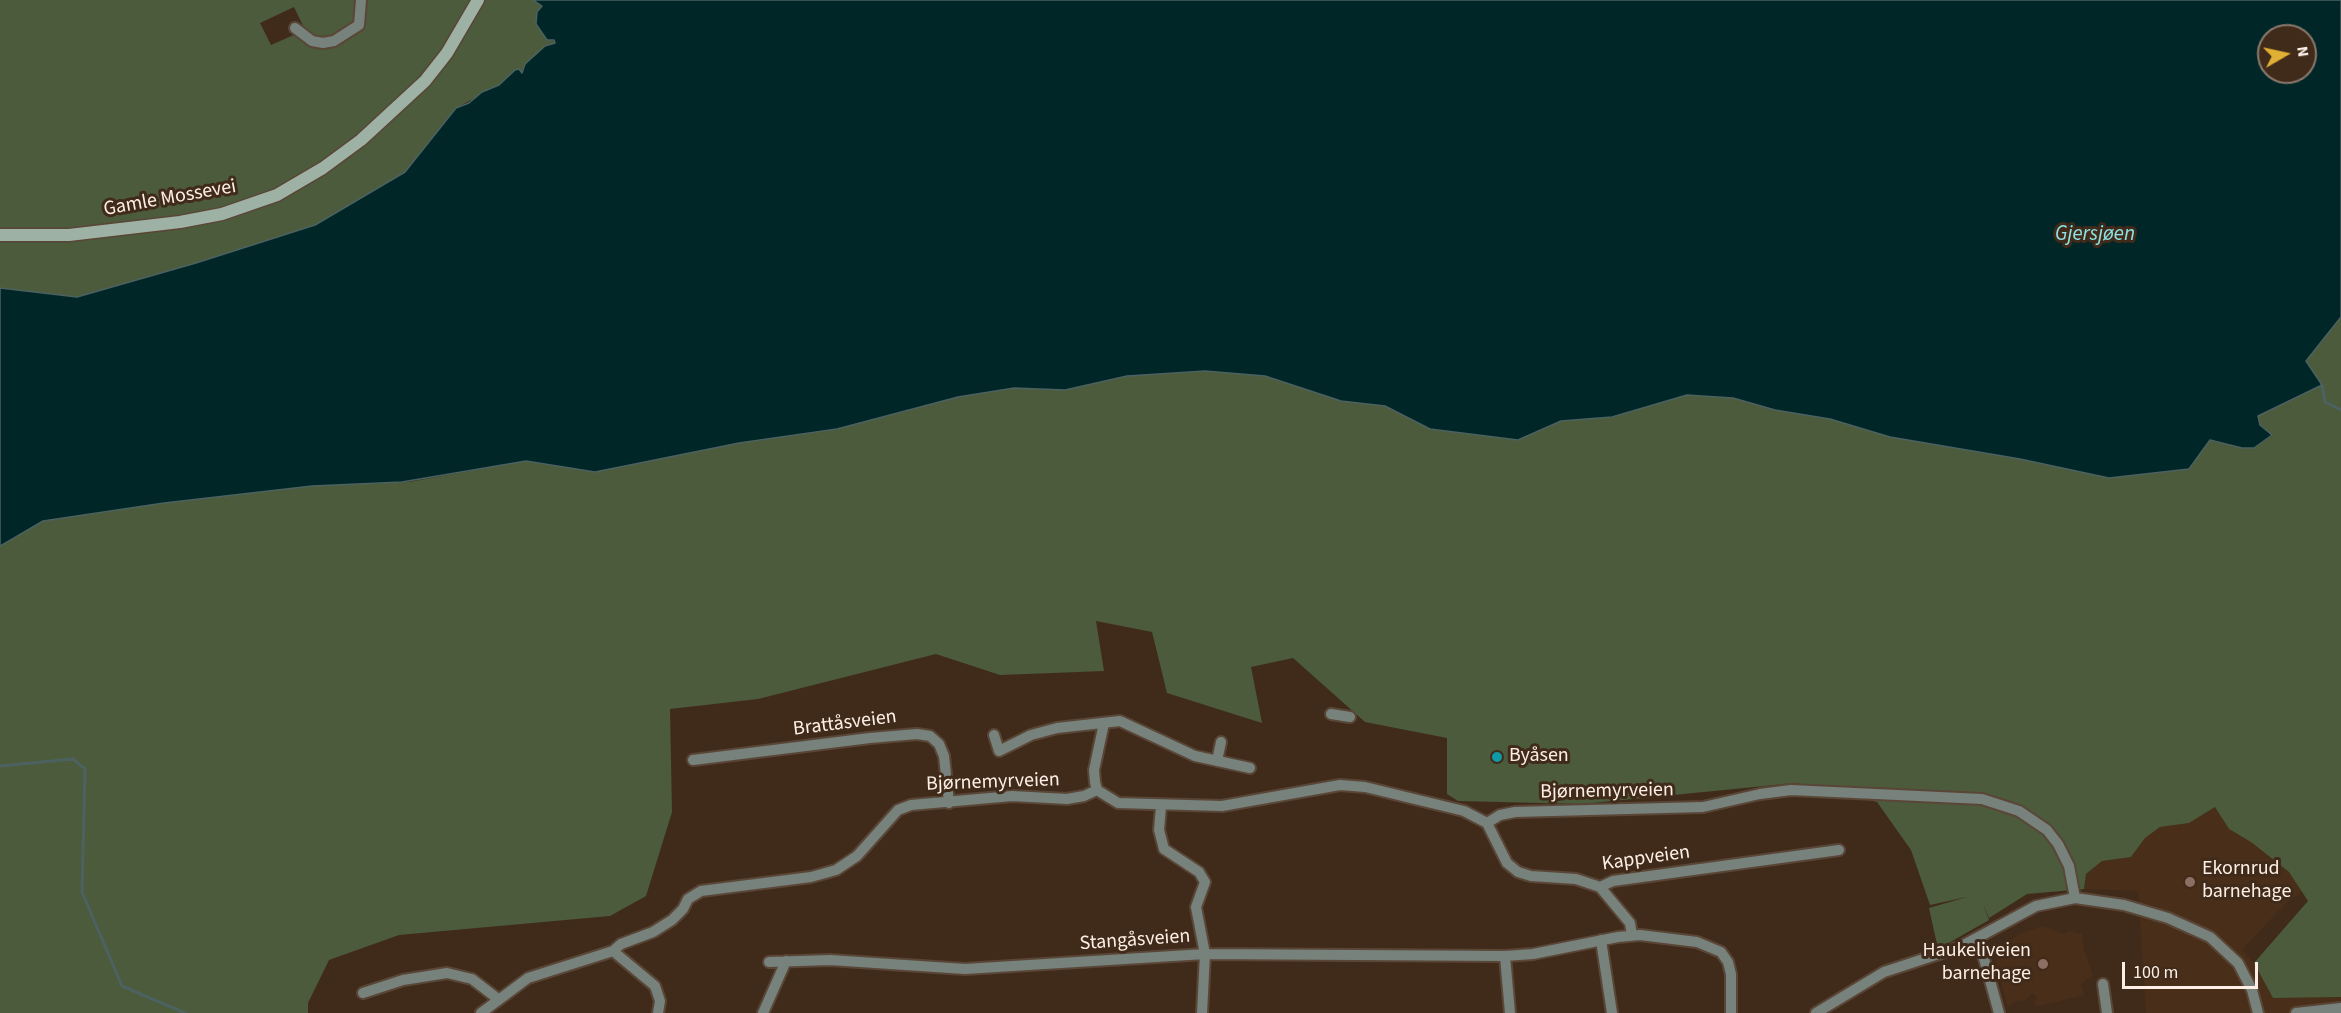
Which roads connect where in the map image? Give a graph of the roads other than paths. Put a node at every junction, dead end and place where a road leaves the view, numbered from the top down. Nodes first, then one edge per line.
1 (361, 0) edge
2 (478, 0) edge
3 (295, 28) dead end
4 (0, 235) edge
5 (1331, 714) dead end
6 (1350, 717) dead end
7 (1104, 723) junction
8 (994, 735) dead end
9 (1221, 742) dead end
10 (693, 760) dead end
11 (1217, 761) junction
12 (1250, 768) dead end
13 (1097, 790) junction
14 (949, 802) junction
15 (1161, 806) junction
16 (1487, 823) junction
17 (1839, 850) dead end
18 (1600, 887) junction
19 (2075, 898) junction
20 (1632, 935) junction
21 (1978, 938) junction
22 (1601, 940) junction
23 (614, 951) junction
24 (1205, 954) junction
25 (1504, 956) junction
26 (786, 961) junction
27 (769, 962) dead end
28 (2103, 984) dead end
29 (363, 993) dead end
30 (498, 999) junction
31 (2341, 1008) edge
32 (2259, 1012) edge
33 (482, 1013) edge
34 (658, 1013) edge
35 (763, 1013) edge
36 (1202, 1013) edge
37 (1510, 1013) edge
38 (1612, 1013) edge
39 (1731, 1013) edge
40 (1815, 1013) edge
41 (1999, 1013) edge
42 (2107, 1013) edge
43 (2296, 1013) edge

1 - 3 street
2 - 4 main road, Gamle Mossevei
5 - 6 street
7 - 8 street, Bjørnemyrveien
7 - 11 street, Bjørnemyrveien
7 - 13 street
9 - 11 street
10 - 14 street, Brattåsveien
11 - 12 street, Bjørnemyrveien
13 - 14 street, Bjørnemyrveien
13 - 15 street
14 - 23 street, Bjørnemyrveien
15 - 16 street
15 - 24 street
16 - 18 street, Kappveien
16 - 19 street, Bjørnemyrveien
17 - 18 street, Kappveien
18 - 20 street
19 - 21 street
19 - 32 street
20 - 22 street, Stangåsveien
20 - 39 street, Stangåsveien
21 - 40 street
21 - 41 street
22 - 25 street, Stangåsveien
22 - 38 street
23 - 30 street, Bjørnemyrveien
23 - 34 street
24 - 25 street, Stangåsveien
24 - 26 street, Stangåsveien
24 - 36 street
25 - 37 street
26 - 27 street, Stangåsveien
26 - 35 street
28 - 42 street
29 - 30 street
30 - 33 street, Bjørnemyrveien
31 - 43 street

